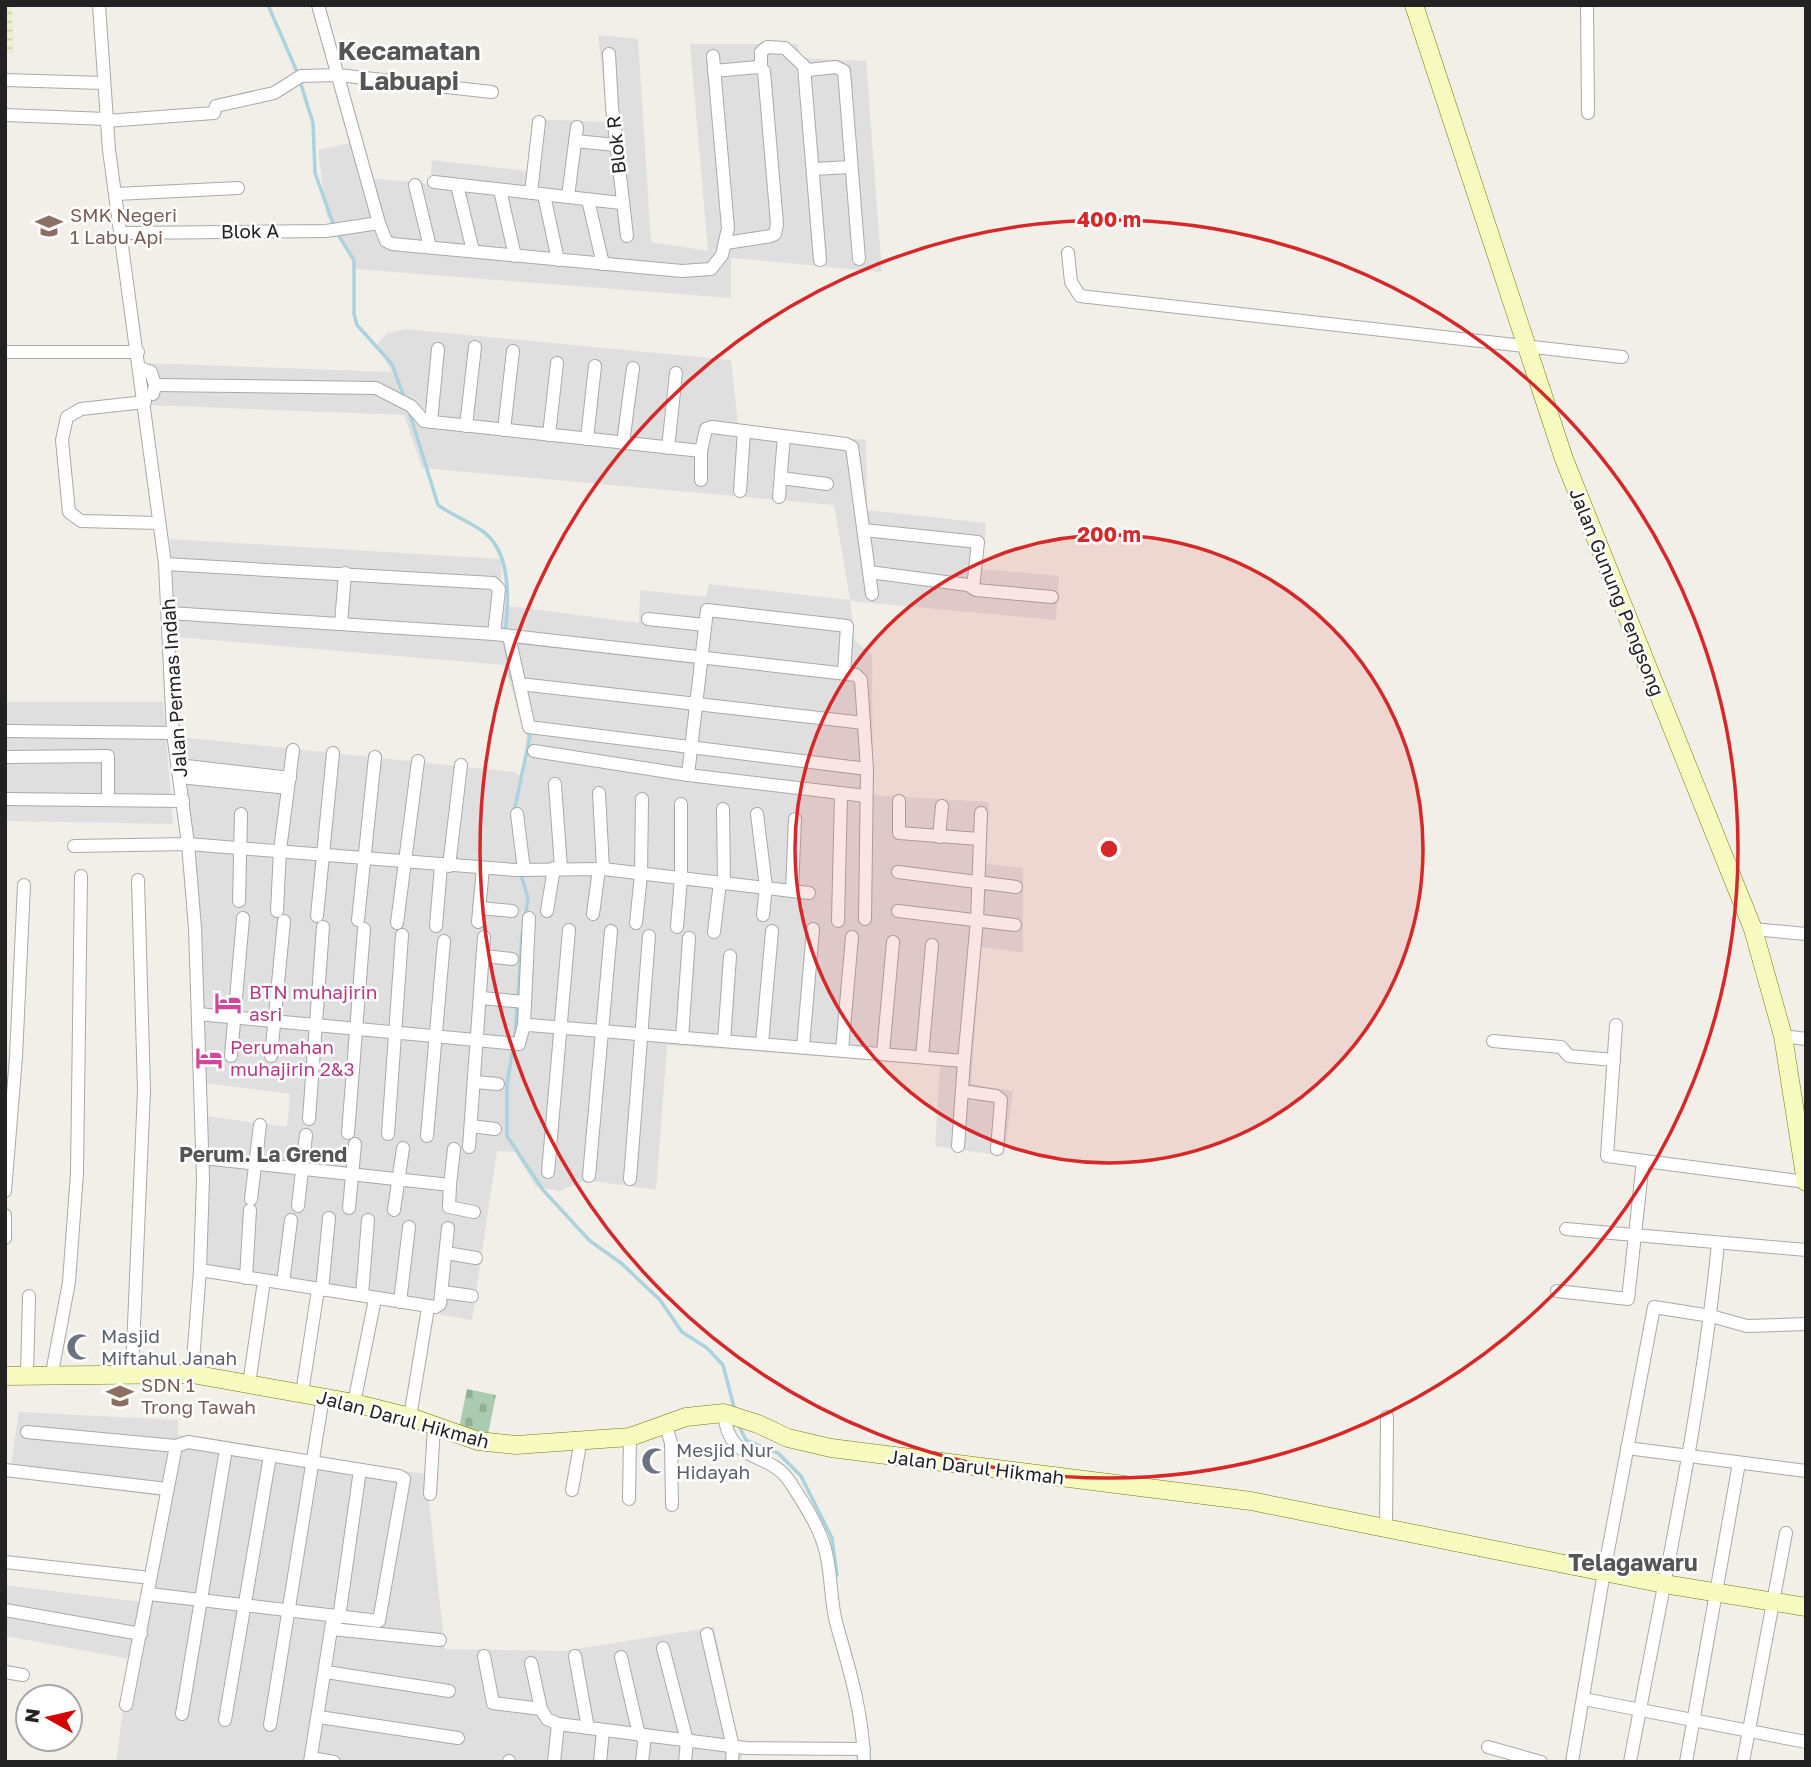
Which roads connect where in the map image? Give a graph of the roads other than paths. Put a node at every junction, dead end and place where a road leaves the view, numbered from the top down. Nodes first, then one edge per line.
1 (99, 5) edge
2 (318, 5) edge
3 (1414, 5) edge
4 (1587, 5) edge
5 (610, 54) dead end
6 (713, 56) dead end
7 (804, 67) junction
8 (761, 68) junction
9 (714, 71) junction
10 (338, 75) junction
11 (5, 80) edge
12 (103, 83) junction
13 (492, 92) dead end
14 (1588, 113) dead end
15 (5, 115) edge
16 (106, 120) junction
17 (539, 122) dead end
18 (577, 127) dead end
19 (575, 141) junction
20 (616, 145) junction
21 (851, 167) junction
22 (813, 169) junction
23 (434, 182) dead end
24 (415, 185) dead end
25 (457, 185) junction
26 (239, 188) dead end
27 (500, 190) junction
28 (116, 194) junction
29 (537, 194) junction
30 (568, 197) junction
31 (588, 200) junction
32 (621, 202) junction
33 (379, 223) junction
34 (120, 233) junction
35 (627, 236) dead end
36 (726, 243) junction
37 (430, 247) junction
38 (473, 251) junction
39 (1068, 253) dead end
40 (515, 256) junction
41 (859, 259) dead end
42 (558, 260) junction
43 (820, 260) dead end
44 (603, 264) junction
45 (475, 347) dead end
46 (438, 349) dead end
47 (1529, 349) junction
48 (5, 352) edge
49 (138, 352) junction
50 (513, 352) dead end
51 (1622, 357) dead end
52 (556, 363) dead end
53 (595, 366) dead end
54 (140, 368) junction
55 (633, 368) dead end
56 (676, 373) dead end
57 (155, 385) junction
58 (145, 401) junction
59 (430, 422) junction
60 (466, 426) junction
61 (504, 430) junction
62 (744, 431) junction
63 (549, 435) junction
64 (784, 436) junction
65 (587, 439) junction
66 (623, 443) junction
67 (668, 448) junction
68 (701, 451) junction
69 (780, 478) junction
70 (701, 480) dead end
71 (827, 484) dead end
72 (740, 491) dead end
73 (779, 497) dead end
74 (159, 523) junction
75 (864, 530) junction
76 (165, 564) junction
77 (869, 572) junction
78 (345, 573) junction
79 (973, 588) junction
80 (872, 594) dead end
81 (1052, 597) dead end
82 (169, 613) junction
83 (648, 619) dead end
84 (341, 624) junction
85 (705, 625) junction
86 (502, 634) junction
87 (702, 657) junction
88 (844, 673) junction
89 (520, 684) junction
90 (696, 703) junction
91 (864, 723) junction
92 (5, 731) edge
93 (173, 733) junction
94 (691, 748) junction
95 (293, 750) dead end
96 (534, 751) dead end
97 (333, 753) dead end
98 (5, 757) edge
99 (375, 757) dead end
100 (418, 761) dead end
101 (461, 765) dead end
102 (867, 769) junction
103 (179, 771) junction
104 (688, 775) junction
105 (289, 783) junction
106 (555, 784) dead end
107 (599, 793) dead end
108 (841, 793) junction
109 (866, 796) junction
110 (5, 799) edge
111 (642, 799) dead end
112 (108, 800) junction
113 (183, 800) junction
114 (899, 801) dead end
115 (681, 804) dead end
116 (942, 806) dead end
117 (723, 809) dead end
118 (981, 813) dead end
119 (242, 814) dead end
120 (517, 814) dead end
121 (757, 814) dead end
122 (795, 820) dead end
123 (939, 836) junction
124 (979, 839) junction
125 (188, 844) junction
126 (74, 846) dead end
127 (241, 848) junction
128 (281, 850) junction
129 (324, 855) junction
130 (364, 860) junction
131 (405, 862) junction
132 (445, 866) junction
133 (483, 868) junction
134 (558, 868) junction
135 (601, 869) junction
136 (520, 870) junction
137 (898, 872) dead end
138 (641, 875) junction
139 (81, 876) dead end
140 (681, 878) junction
141 (138, 880) dead end
142 (978, 881) junction
143 (722, 883) junction
144 (24, 885) dead end
145 (766, 887) junction
146 (1016, 887) dead end
147 (792, 891) junction
148 (809, 893) dead end
149 (239, 901) dead end
150 (479, 908) junction
151 (512, 911) dead end
152 (547, 911) dead end
153 (898, 911) dead end
154 (593, 914) dead end
155 (763, 915) dead end
156 (243, 918) dead end
157 (529, 918) dead end
158 (865, 919) dead end
159 (977, 920) junction
160 (838, 921) dead end
161 (478, 922) dead end
162 (636, 923) dead end
163 (1015, 925) dead end
164 (436, 926) dead end
165 (677, 927) dead end
166 (813, 929) dead end
167 (1753, 929) junction
168 (569, 930) dead end
169 (611, 931) dead end
170 (772, 931) dead end
171 (714, 932) dead end
172 (1806, 934) edge
173 (649, 936) dead end
174 (484, 937) dead end
175 (852, 937) dead end
176 (690, 938) dead end
177 (444, 941) dead end
178 (893, 942) dead end
179 (932, 945) dead end
180 (484, 956) junction
181 (730, 956) dead end
182 (512, 959) dead end
183 (481, 998) junction
184 (518, 1001) junction
185 (198, 1014) junction
186 (236, 1018) junction
187 (276, 1021) junction
188 (524, 1025) junction
189 (1616, 1025) dead end
190 (316, 1026) junction
191 (561, 1027) junction
192 (357, 1030) junction
193 (603, 1032) junction
194 (397, 1034) junction
195 (1783, 1036) junction
196 (436, 1037) junction
197 (643, 1037) junction
198 (682, 1038) junction
199 (1806, 1039) edge
200 (479, 1041) junction
201 (724, 1041) junction
202 (1493, 1041) dead end
203 (762, 1043) junction
204 (803, 1047) junction
205 (842, 1050) junction
206 (883, 1053) junction
207 (232, 1056) dead end
208 (271, 1056) dead end
209 (922, 1058) junction
210 (1614, 1060) junction
211 (964, 1061) junction
212 (475, 1082) junction
213 (498, 1084) dead end
214 (962, 1091) junction
215 (309, 1119) dead end
216 (1802, 1120) edge
217 (260, 1125) dead end
218 (471, 1126) junction
219 (495, 1129) dead end
220 (388, 1134) dead end
221 (306, 1135) dead end
222 (427, 1136) dead end
223 (958, 1146) dead end
224 (469, 1147) dead end
225 (403, 1148) dead end
226 (454, 1149) dead end
227 (998, 1149) dead end
228 (203, 1158) junction
229 (1643, 1161) junction
230 (254, 1164) junction
231 (302, 1168) junction
232 (548, 1172) dead end
233 (352, 1175) junction
234 (589, 1176) dead end
235 (400, 1179) junction
236 (630, 1180) dead end
237 (1806, 1182) edge
238 (450, 1185) junction
239 (5, 1191) edge
240 (298, 1206) dead end
241 (349, 1208) dead end
242 (394, 1210) dead end
243 (474, 1212) dead end
244 (5, 1215) edge
245 (329, 1218) dead end
246 (292, 1220) dead end
247 (368, 1220) dead end
248 (409, 1227) dead end
249 (448, 1228) dead end
250 (1566, 1229) dead end
251 (1636, 1235) junction
252 (5, 1238) edge
253 (1717, 1243) junction
254 (1806, 1250) edge
255 (446, 1253) junction
256 (476, 1258) dead end
257 (200, 1270) junction
258 (246, 1278) junction
259 (284, 1283) junction
260 (263, 1288) dead end
261 (1557, 1291) dead end
262 (443, 1292) junction
263 (320, 1293) junction
264 (362, 1295) junction
265 (29, 1296) dead end
266 (472, 1296) dead end
267 (400, 1302) junction
268 (374, 1304) dead end
269 (427, 1314) dead end
270 (1711, 1316) junction
271 (1806, 1324) edge
272 (132, 1372) junction
273 (52, 1373) junction
274 (192, 1374) junction
275 (27, 1375) junction
276 (5, 1376) edge
277 (250, 1384) junction
278 (302, 1393) junction
279 (323, 1397) junction
280 (354, 1403) junction
281 (731, 1415) junction
282 (410, 1417) junction
283 (1387, 1418) dead end
284 (434, 1426) junction
285 (666, 1426) junction
286 (27, 1432) dead end
287 (630, 1437) junction
288 (581, 1439) junction
289 (176, 1446) junction
290 (1627, 1448) junction
291 (226, 1449) junction
292 (1687, 1455) junction
293 (270, 1456) junction
294 (1740, 1463) junction
295 (313, 1464) junction
296 (5, 1470) edge
297 (360, 1470) junction
298 (1806, 1471) edge
299 (167, 1489) junction
300 (572, 1490) dead end
301 (430, 1494) dead end
302 (629, 1499) dead end
303 (672, 1505) dead end
304 (1386, 1528) junction
305 (1786, 1533) dead end
306 (5, 1562) edge
307 (1604, 1572) junction
308 (142, 1577) dead end
309 (1664, 1584) junction
310 (1717, 1593) junction
311 (149, 1594) junction
312 (198, 1600) junction
313 (1774, 1602) junction
314 (243, 1606) junction
315 (1806, 1607) edge
316 (5, 1610) edge
317 (287, 1612) junction
318 (335, 1621) junction
319 (141, 1634) junction
320 (708, 1634) dead end
321 (440, 1640) dead end
322 (663, 1648) dead end
323 (484, 1656) dead end
324 (575, 1656) dead end
325 (621, 1657) dead end
326 (531, 1663) dead end
327 (5, 1672) edge
328 (326, 1672) junction
329 (23, 1675) dead end
330 (449, 1691) dead end
331 (1584, 1699) junction
332 (126, 1705) dead end
333 (541, 1709) junction
334 (1640, 1710) junction
335 (182, 1714) dead end
336 (319, 1717) junction
337 (225, 1720) dead end
338 (1693, 1721) junction
339 (558, 1724) junction
340 (270, 1725) dead end
341 (588, 1728) junction
342 (603, 1730) junction
343 (1749, 1732) junction
344 (642, 1735) junction
345 (458, 1738) dead end
346 (687, 1741) junction
347 (1806, 1742) edge
348 (733, 1747) junction
349 (1488, 1747) dead end
350 (864, 1756) edge
351 (311, 1760) edge
352 (334, 1762) edge
353 (554, 1762) edge
354 (600, 1762) edge
355 (642, 1762) edge
356 (685, 1762) edge
357 (732, 1762) edge
358 (1541, 1762) edge
359 (1572, 1762) edge
360 (1630, 1762) edge
361 (1686, 1762) edge
362 (1743, 1762) edge

1 - 12 street, Jalan Permas Indah
2 - 10 street
3 - 47 street, Jalan Gunung Pengsong
4 - 14 street
5 - 20 street, Blok R
6 - 9 street
7 - 8 street
7 - 21 street
7 - 22 street
8 - 9 street
8 - 36 street
9 - 36 street
10 - 13 street
10 - 16 street
10 - 33 street
11 - 12 street
12 - 16 street, Jalan Permas Indah
15 - 16 street
16 - 28 street, Jalan Permas Indah
17 - 29 street
18 - 19 street
19 - 20 street
19 - 30 street
20 - 32 street, Blok R
21 - 22 street
21 - 41 street
22 - 43 street
23 - 25 street
24 - 37 street
25 - 27 street
25 - 38 street
26 - 28 street
27 - 29 street
27 - 40 street
28 - 34 street, Jalan Permas Indah
29 - 30 street
29 - 42 street
30 - 31 street
31 - 32 street
31 - 44 street
32 - 35 street, Blok R
33 - 34 street, Blok A
33 - 37 street
34 - 49 street, Jalan Permas Indah
36 - 44 street
37 - 38 street
38 - 40 street
39 - 47 street
40 - 42 street
42 - 44 street
45 - 60 street
46 - 59 street
47 - 51 street
47 - 167 street, Jalan Gunung Pengsong
48 - 49 street
49 - 54 street, Jalan Permas Indah
50 - 61 street
52 - 63 street
53 - 65 street
54 - 57 street
54 - 58 street, Jalan Permas Indah
55 - 66 street
56 - 67 street
57 - 58 street
57 - 59 street
58 - 74 street, Jalan Permas Indah
58 - 74 street
59 - 60 street
60 - 61 street
61 - 63 street
62 - 64 street
62 - 68 street
62 - 72 street
63 - 65 street
64 - 69 street
64 - 75 street
65 - 66 street
66 - 67 street
67 - 68 street
68 - 70 street
69 - 71 street
69 - 73 street
74 - 76 street, Jalan Permas Indah
75 - 77 street
75 - 79 street
76 - 78 street
76 - 82 street, Jalan Permas Indah
77 - 79 street
77 - 80 street
78 - 84 street
78 - 86 street
79 - 81 street
82 - 84 street
82 - 93 street, Jalan Permas Indah
83 - 85 street
84 - 86 street
85 - 87 street
85 - 88 street
86 - 87 street
86 - 89 street
87 - 88 street
87 - 90 street
88 - 91 street
89 - 90 street
89 - 94 street
90 - 91 street
90 - 94 street
91 - 102 street
92 - 93 street
93 - 103 street, Jalan Permas Indah
94 - 102 street
94 - 104 street
95 - 105 street
96 - 104 street
97 - 129 street
98 - 112 street
99 - 130 street
100 - 131 street
101 - 132 street
102 - 109 street
103 - 105 street
103 - 113 street, Jalan Permas Indah
104 - 108 street
105 - 128 street
106 - 134 street
107 - 135 street
108 - 109 street
108 - 160 street
109 - 158 street
110 - 112 street
111 - 138 street
112 - 113 street
113 - 125 street, Jalan Permas Indah
114 - 123 street
115 - 140 street
116 - 123 street
117 - 143 street
118 - 124 street
119 - 127 street
120 - 136 street
121 - 145 street
122 - 147 street
123 - 124 street
124 - 142 street
125 - 126 street
125 - 127 street
125 - 185 street, Jalan Permas Indah
127 - 128 street
127 - 149 street
128 - 129 street
128 - 187 street
129 - 130 street
129 - 190 street
130 - 131 street
130 - 192 street
131 - 132 street
131 - 194 street
132 - 133 street
132 - 164 street
133 - 136 street
133 - 150 street
134 - 135 street
134 - 136 street
134 - 152 street
135 - 138 street
135 - 154 street
137 - 142 street
138 - 140 street
138 - 162 street
139 - 273 street
140 - 143 street
140 - 165 street
141 - 272 street
142 - 146 street
142 - 159 street
143 - 145 street
143 - 171 street
144 - 239 street
145 - 147 street
145 - 155 street
147 - 148 street
150 - 151 street
150 - 161 street
153 - 159 street
156 - 186 street
157 - 184 street
159 - 163 street
159 - 211 street
166 - 204 street
167 - 172 street
167 - 195 street, Jalan Gunung Pengsong
168 - 191 street
169 - 193 street
170 - 203 street
173 - 197 street
174 - 180 street
175 - 205 street
176 - 198 street
177 - 196 street
178 - 206 street
179 - 209 street
180 - 182 street
180 - 183 street
181 - 201 street
183 - 184 street
183 - 200 street
184 - 188 street
185 - 186 street
185 - 228 street, Jalan Permas Indah
186 - 187 street
186 - 207 street
187 - 190 street
187 - 208 street
188 - 191 street
188 - 200 street
189 - 210 street
190 - 192 street
190 - 215 street
191 - 193 street
191 - 232 street
192 - 194 street
192 - 233 street
193 - 197 street
193 - 234 street
194 - 196 street
194 - 220 street
195 - 199 street
195 - 216 street, Jalan Gunung Pengsong
196 - 200 street
196 - 222 street
197 - 198 street
197 - 236 street
198 - 201 street
200 - 212 street
201 - 203 street
202 - 210 street
203 - 204 street
204 - 205 street
205 - 206 street
206 - 209 street
209 - 211 street
210 - 229 street
211 - 214 street
212 - 213 street
212 - 218 street
214 - 223 street
214 - 227 street
216 - 237 street, Jalan Gunung Pengsong
217 - 230 street
218 - 219 street
218 - 224 street
221 - 231 street
225 - 235 street
226 - 238 street
228 - 230 street
228 - 257 street, Jalan Permas Indah
229 - 237 street
229 - 251 street
230 - 231 street
230 - 258 street
231 - 233 street
231 - 240 street
233 - 235 street
233 - 241 street
235 - 238 street
235 - 242 street
238 - 243 street
244 - 252 street
245 - 263 street
246 - 259 street
247 - 264 street
248 - 267 street
249 - 255 street
250 - 251 street
251 - 253 street
251 - 261 street
253 - 254 street
253 - 270 street
255 - 256 street
255 - 262 street
257 - 258 street
257 - 274 street, Jalan Permas Indah
258 - 259 street
259 - 263 street
260 - 277 street
262 - 266 street
262 - 267 street
263 - 264 street
263 - 278 street
264 - 267 street
265 - 275 street
268 - 280 street
269 - 282 street
270 - 271 street
270 - 290 street
270 - 292 street
272 - 273 street, Jalan Darul Hikmah
272 - 274 street, Jalan Darul Hikmah
273 - 275 street, Jalan Darul Hikmah
274 - 277 street, Jalan Darul Hikmah
275 - 276 street, Jalan Darul Hikmah
277 - 278 street, Jalan Darul Hikmah
278 - 279 street, Jalan Darul Hikmah
279 - 280 street, Jalan Darul Hikmah
279 - 295 street
280 - 282 street, Jalan Darul Hikmah
281 - 285 street, Jalan Darul Hikmah
281 - 304 street, Jalan Darul Hikmah
281 - 350 street
282 - 284 street, Jalan Darul Hikmah
283 - 304 street
284 - 288 street, Jalan Darul Hikmah
284 - 301 street
285 - 287 street, Jalan Darul Hikmah
285 - 303 street
286 - 289 street
287 - 288 street, Jalan Darul Hikmah
287 - 302 street
288 - 300 street
289 - 291 street
289 - 299 street
290 - 292 street
290 - 307 street
291 - 293 street
291 - 312 street
292 - 294 street
292 - 309 street
293 - 295 street
293 - 314 street
294 - 298 street
294 - 310 street
295 - 297 street
295 - 317 street
296 - 299 street
297 - 318 street
297 - 318 street
299 - 311 street
304 - 307 street, Jalan Darul Hikmah
305 - 313 street
306 - 308 street
307 - 309 street, Jalan Darul Hikmah
307 - 331 street
309 - 310 street, Jalan Darul Hikmah
309 - 334 street
310 - 313 street, Jalan Darul Hikmah
310 - 338 street
311 - 312 street
311 - 319 street
312 - 314 street
312 - 335 street
313 - 315 street, Jalan Darul Hikmah
313 - 343 street
314 - 317 street
314 - 337 street
316 - 319 street
317 - 318 street
317 - 340 street
318 - 321 street
318 - 328 street
319 - 332 street
320 - 348 street
322 - 346 street
323 - 333 street
324 - 341 street
325 - 344 street
326 - 333 street
327 - 329 street
328 - 330 street
328 - 336 street
331 - 334 street
331 - 359 street
333 - 339 street
334 - 338 street
334 - 360 street
336 - 345 street
336 - 351 street
338 - 343 street
338 - 361 street
339 - 341 street
339 - 353 street
341 - 342 street
342 - 344 street
342 - 354 street
343 - 347 street
343 - 362 street
344 - 346 street
344 - 355 street
346 - 348 street
346 - 356 street
348 - 350 street
348 - 357 street
349 - 358 street
351 - 352 street

